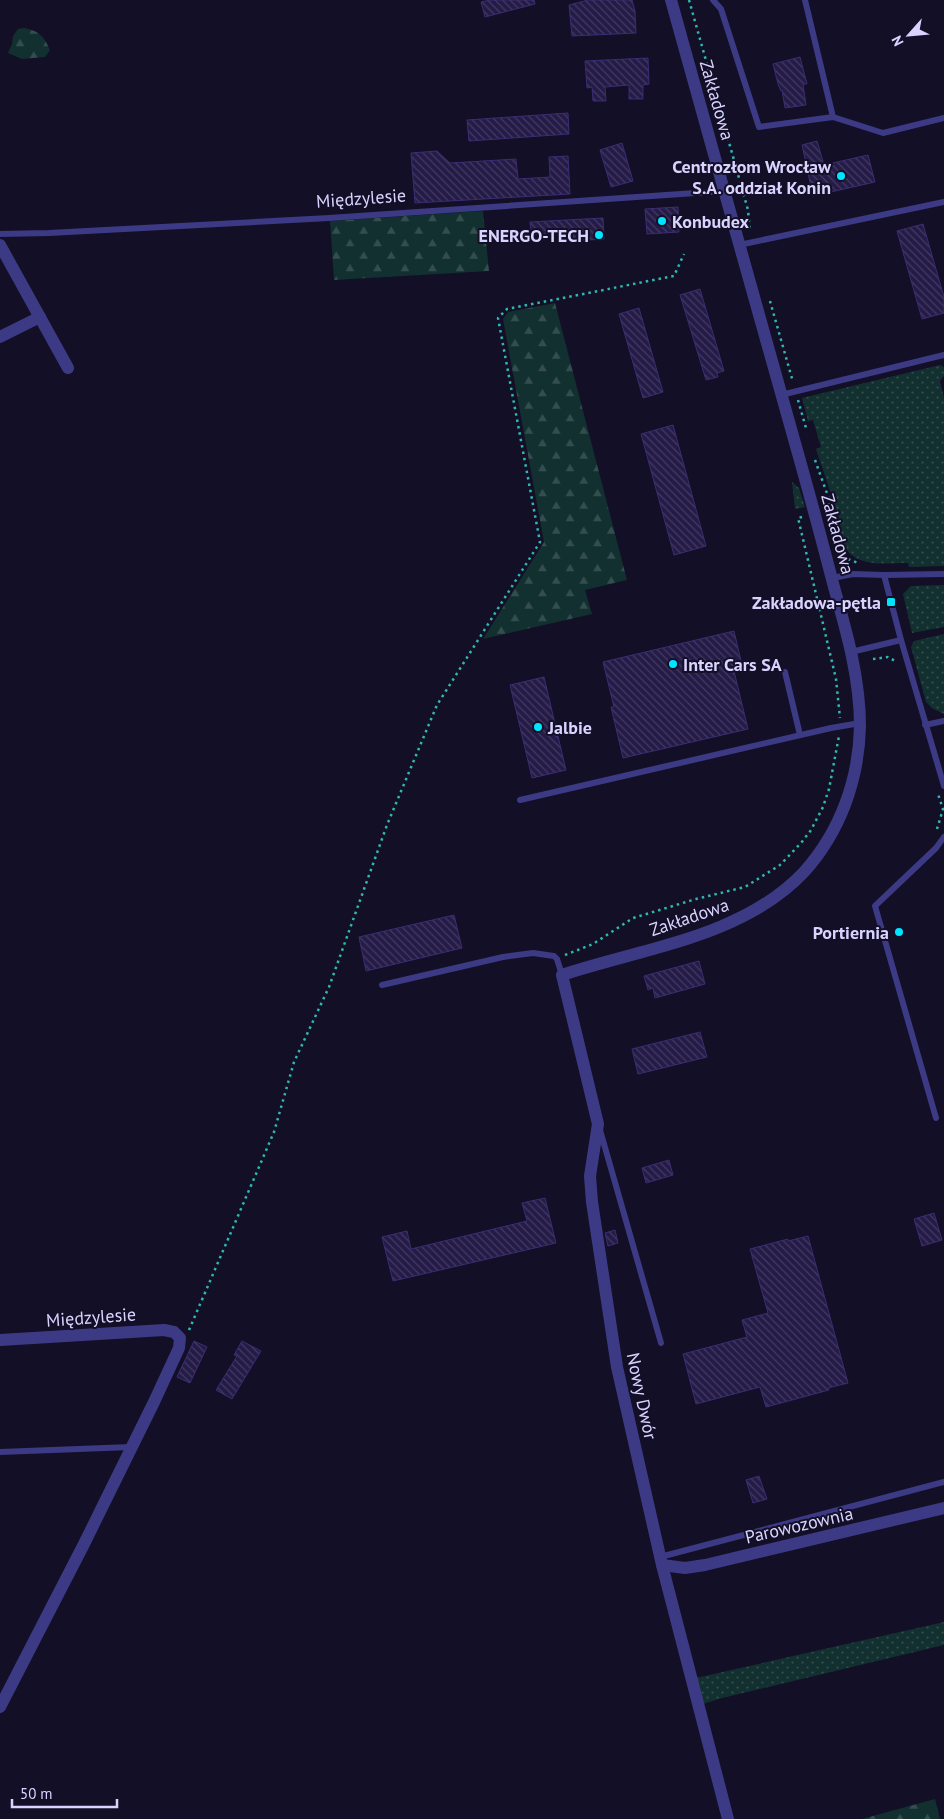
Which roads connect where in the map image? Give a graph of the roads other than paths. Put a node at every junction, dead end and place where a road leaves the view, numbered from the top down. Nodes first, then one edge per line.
1 (672, 0) edge
2 (713, 0) edge
3 (805, 0) edge
4 (834, 117) junction
5 (944, 118) edge
6 (725, 191) junction
7 (944, 202) edge
8 (0, 234) edge
9 (0, 245) edge
10 (739, 245) junction
11 (40, 317) junction
12 (0, 337) edge
13 (944, 356) edge
14 (68, 368) dead end
15 (782, 395) junction
16 (944, 574) edge
17 (884, 575) junction
18 (832, 578) junction
19 (901, 640) junction
20 (851, 652) junction
21 (785, 672) dead end
22 (944, 721) edge
23 (860, 724) junction
24 (925, 725) junction
25 (800, 735) junction
26 (944, 786) edge
27 (520, 800) dead end
28 (944, 838) edge
29 (562, 975) junction
30 (382, 984) dead end
31 (936, 1118) dead end
32 (598, 1124) junction
33 (0, 1340) edge
34 (661, 1343) dead end
35 (131, 1447) junction
36 (0, 1452) edge
37 (944, 1482) edge
38 (944, 1508) edge
39 (661, 1561) junction
40 (0, 1706) edge
41 (728, 1819) edge

1 - 6 street, Zakładowa
2 - 4 lane
3 - 4 lane
4 - 5 lane
6 - 8 lane, Międzylesie
6 - 10 street, Zakładowa
7 - 10 lane
9 - 11 street
10 - 15 street, Zakładowa
11 - 12 street
11 - 14 street
13 - 15 lane
15 - 18 street, Zakładowa
16 - 17 lane
17 - 18 lane
17 - 19 lane
18 - 20 street, Zakładowa
19 - 20 lane
19 - 24 lane
20 - 23 street, Zakładowa
21 - 25 lane
22 - 24 lane
23 - 25 lane
23 - 29 street, Zakładowa
24 - 26 lane
25 - 27 lane
28 - 31 lane
29 - 30 lane
29 - 32 street, Nowy Dwór
32 - 34 lane
32 - 39 street, Nowy Dwór
33 - 35 street, Międzylesie
35 - 36 lane
35 - 40 street
37 - 39 lane
38 - 39 street, Parowozownia
39 - 41 street, Nowy Dwór

